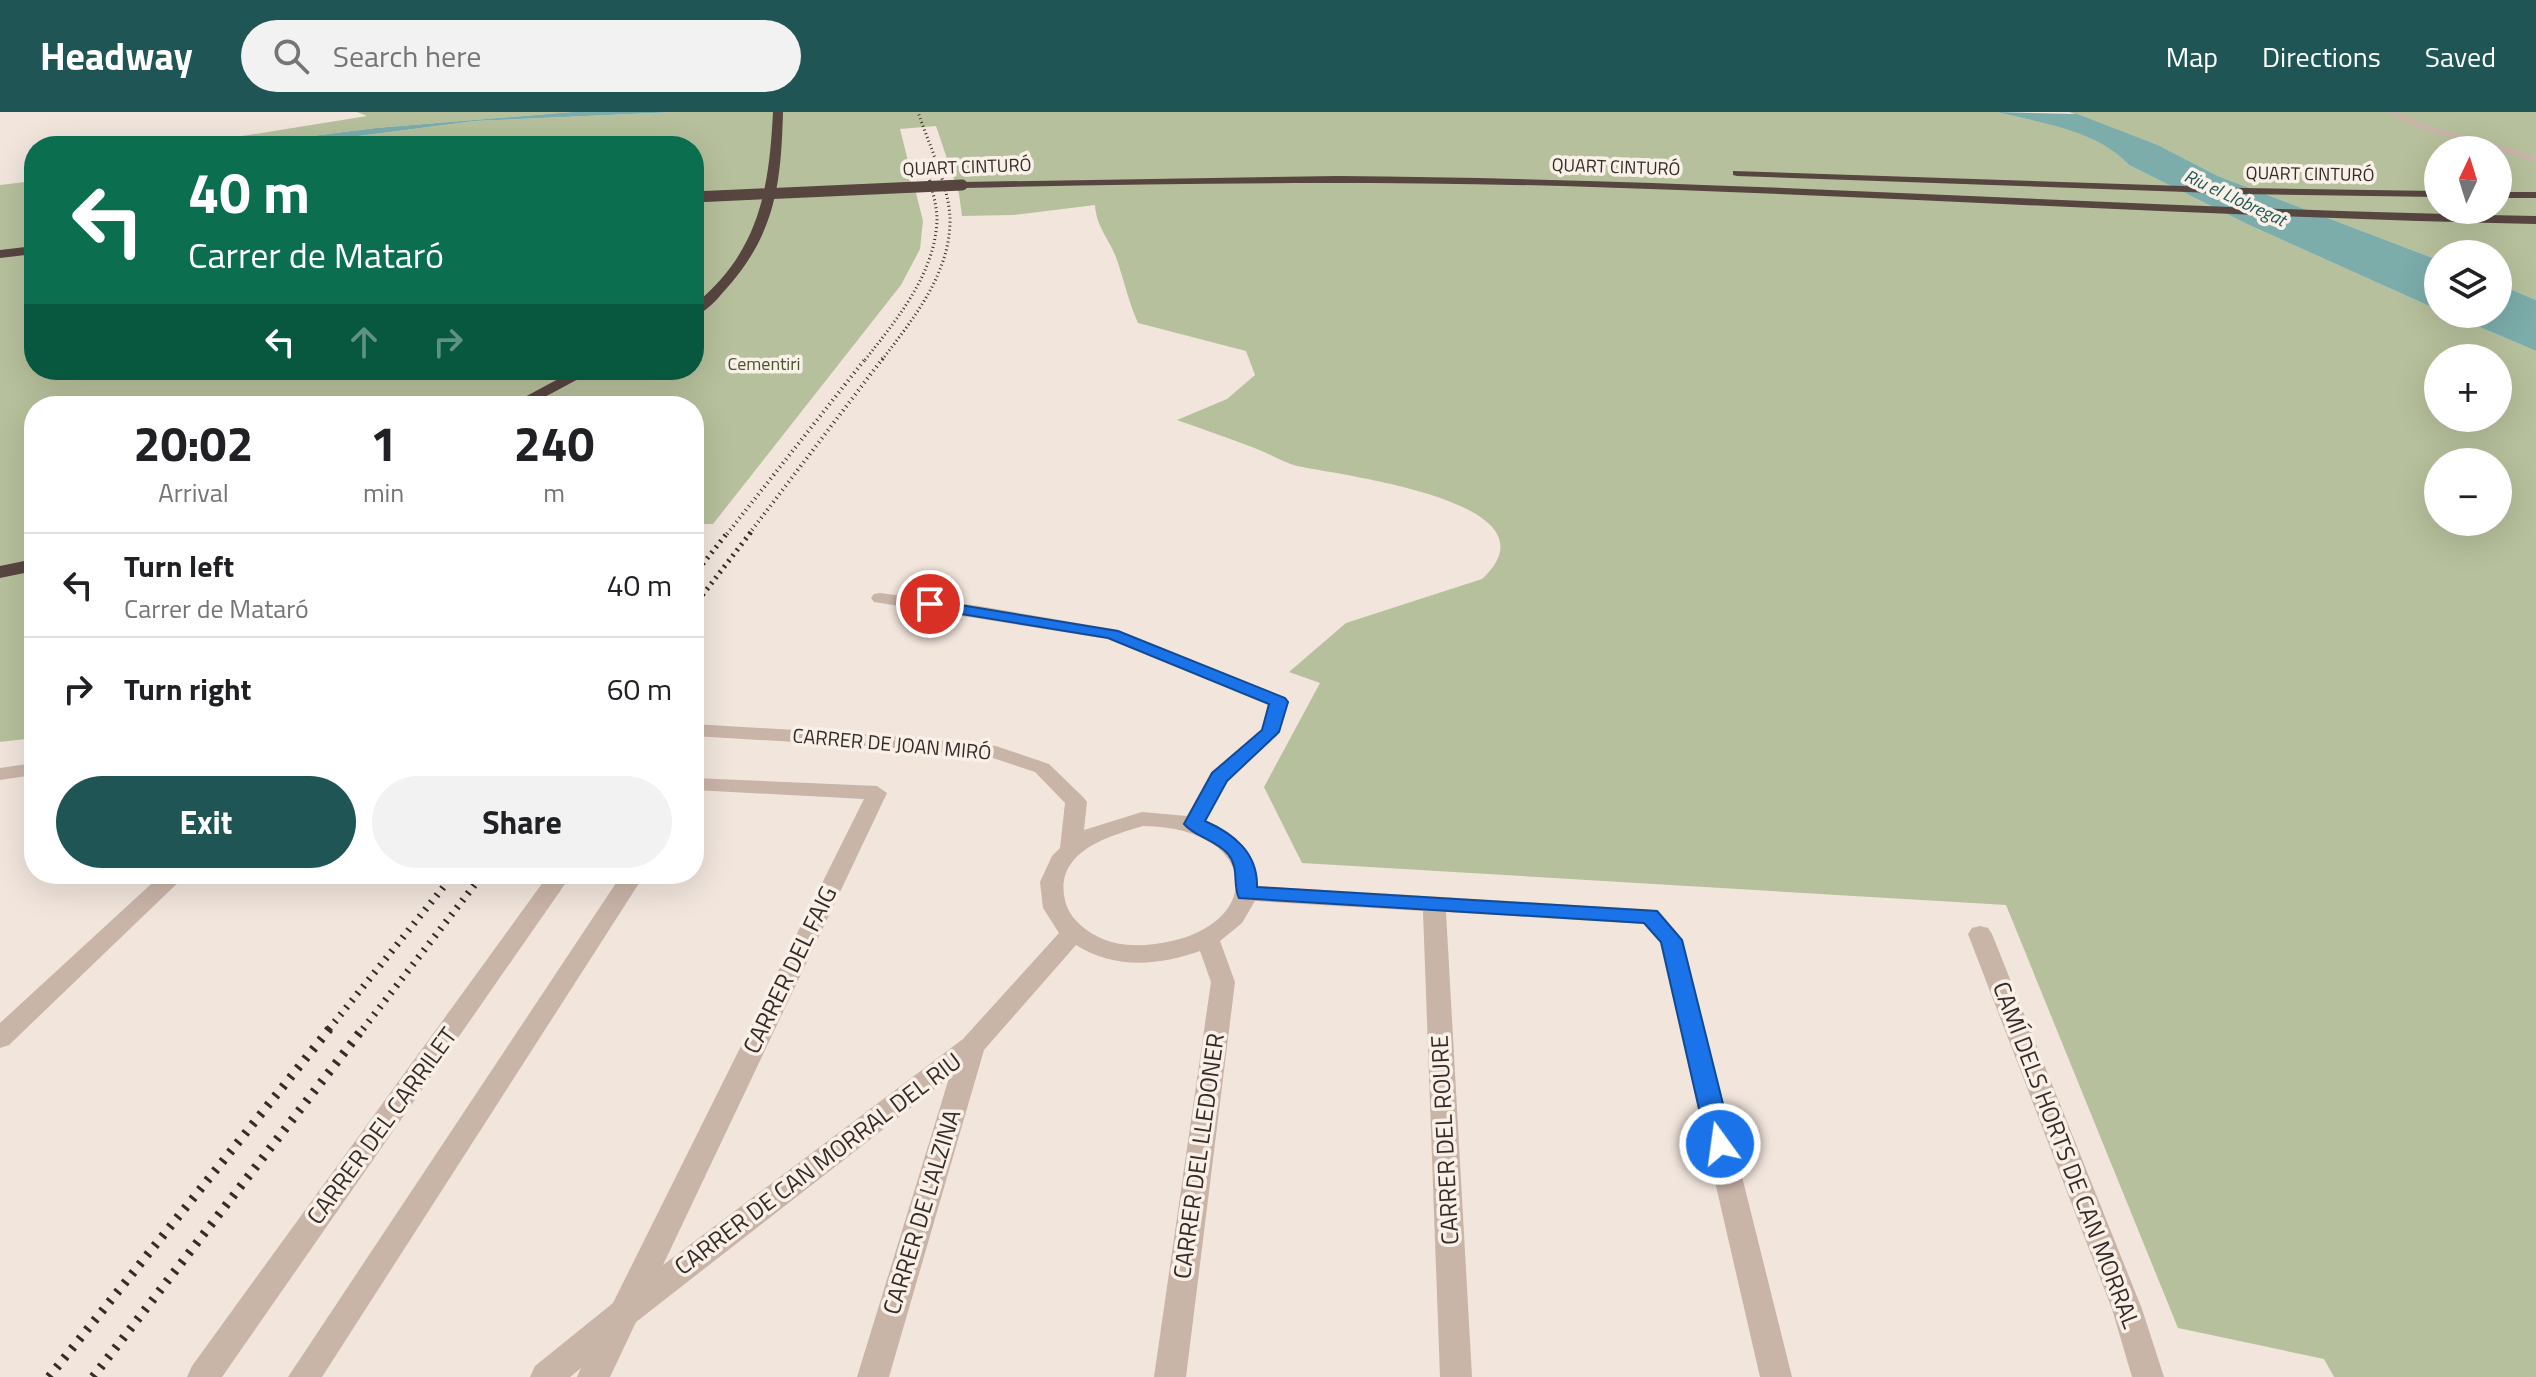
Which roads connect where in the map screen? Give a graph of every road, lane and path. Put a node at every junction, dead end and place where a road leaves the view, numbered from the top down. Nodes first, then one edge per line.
1 (778, 112) edge
2 (2390, 112) edge
3 (2536, 159) edge
4 (1042, 170) dead end
5 (1716, 172) dead end
6 (960, 179) junction
7 (704, 188) edge
8 (2424, 194) edge
9 (2512, 195) edge
10 (2536, 195) edge
11 (704, 196) edge
12 (2536, 220) edge
13 (24, 251) edge
14 (0, 254) edge
15 (741, 258) junction
16 (24, 262) edge
17 (0, 265) edge
18 (704, 289) edge
19 (704, 303) edge
20 (567, 380) edge
21 (589, 380) edge
22 (536, 396) edge
23 (560, 396) edge
24 (24, 567) edge
25 (0, 572) edge
26 (24, 579) edge
27 (0, 584) edge
28 (880, 598) dead end
29 (704, 731) edge
30 (24, 770) edge
31 (0, 774) edge
32 (704, 784) edge
33 (1194, 824) junction
34 (1071, 847) junction
35 (165, 884) edge
36 (554, 884) edge
37 (627, 884) edge
38 (1247, 893) junction
39 (1434, 904) junction
40 (1072, 934) junction
41 (1980, 934) dead end
42 (1207, 938) junction
43 (0, 1038) edge
44 (972, 1046) junction
45 (625, 1312) junction
46 (203, 1377) edge
47 (304, 1377) edge
48 (546, 1377) edge
49 (593, 1377) edge
50 (873, 1377) edge
51 (1170, 1377) edge
52 (1456, 1377) edge
53 (1776, 1377) edge
54 (2148, 1377) edge

1 - 15 highway
2 - 3 street
4 - 6 highway, QUART CINTURÓ
5 - 8 highway, QUART CINTURÓ
6 - 7 highway, QUART CINTURÓ
6 - 11 highway, QUART CINTURÓ, bridge
6 - 12 highway, QUART CINTURÓ
9 - 10 highway
13 - 14 highway
15 - 18 highway
15 - 19 highway
16 - 17 highway
20 - 22 highway
21 - 23 highway
24 - 25 highway
26 - 27 highway
28 - 33 street
29 - 34 street, CARRER DE JOAN MIRÓ
30 - 31 street
32 - 45 street, CARRER DEL FAIG
33 - 34 street
33 - 38 street
34 - 40 street
35 - 43 street
36 - 46 street, CARRER DEL CARRILET
37 - 47 street
38 - 39 street
38 - 42 street
39 - 52 street, CARRER DEL ROURE
39 - 53 street
40 - 42 street
40 - 44 street, CARRER DE CAN MORRAL DEL RIU
41 - 54 street, CAMÍ DELS HORTS DE CAN MORRAL
42 - 51 street, CARRER DEL LLEDONER
44 - 45 street, CARRER DE CAN MORRAL DEL RIU
44 - 50 street, CARRER DE L'ALZINA
45 - 48 street, CARRER DE CAN MORRAL DEL RIU
45 - 49 street

